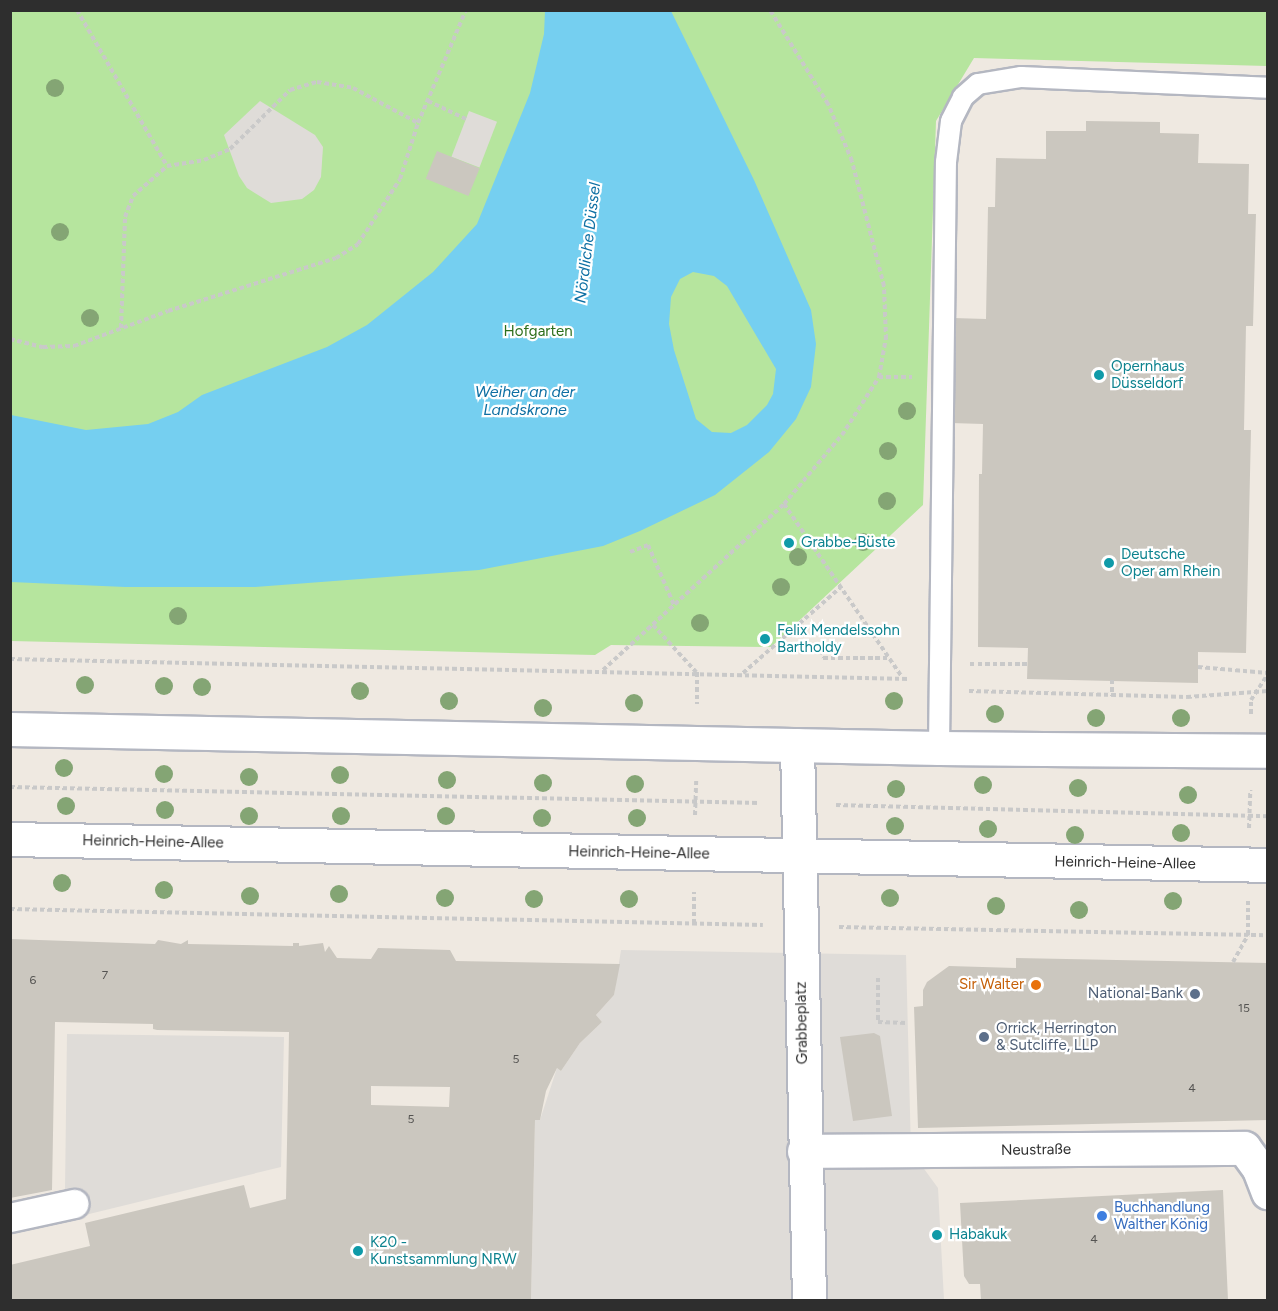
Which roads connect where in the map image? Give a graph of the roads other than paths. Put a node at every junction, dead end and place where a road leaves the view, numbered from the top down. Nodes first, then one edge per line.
1 (1268, 88) edge
2 (10, 729) edge
3 (797, 745) junction
4 (939, 748) junction
5 (1268, 751) edge
6 (10, 839) edge
7 (797, 856) junction
8 (1268, 865) edge
9 (1256, 1148) edge
10 (804, 1151) junction
11 (1268, 1192) edge
12 (74, 1204) dead end
13 (10, 1218) edge
14 (809, 1300) edge

1 - 4 lane
2 - 3 main road
3 - 4 main road
3 - 7 main road, Grabbeplatz
4 - 5 main road
6 - 7 main road, Heinrich-Heine-Allee
7 - 8 main road, Heinrich-Heine-Allee
7 - 10 main road, Grabbeplatz
9 - 10 main road, Neustraße
9 - 11 main road
10 - 14 main road, Grabbeplatz
12 - 13 street

